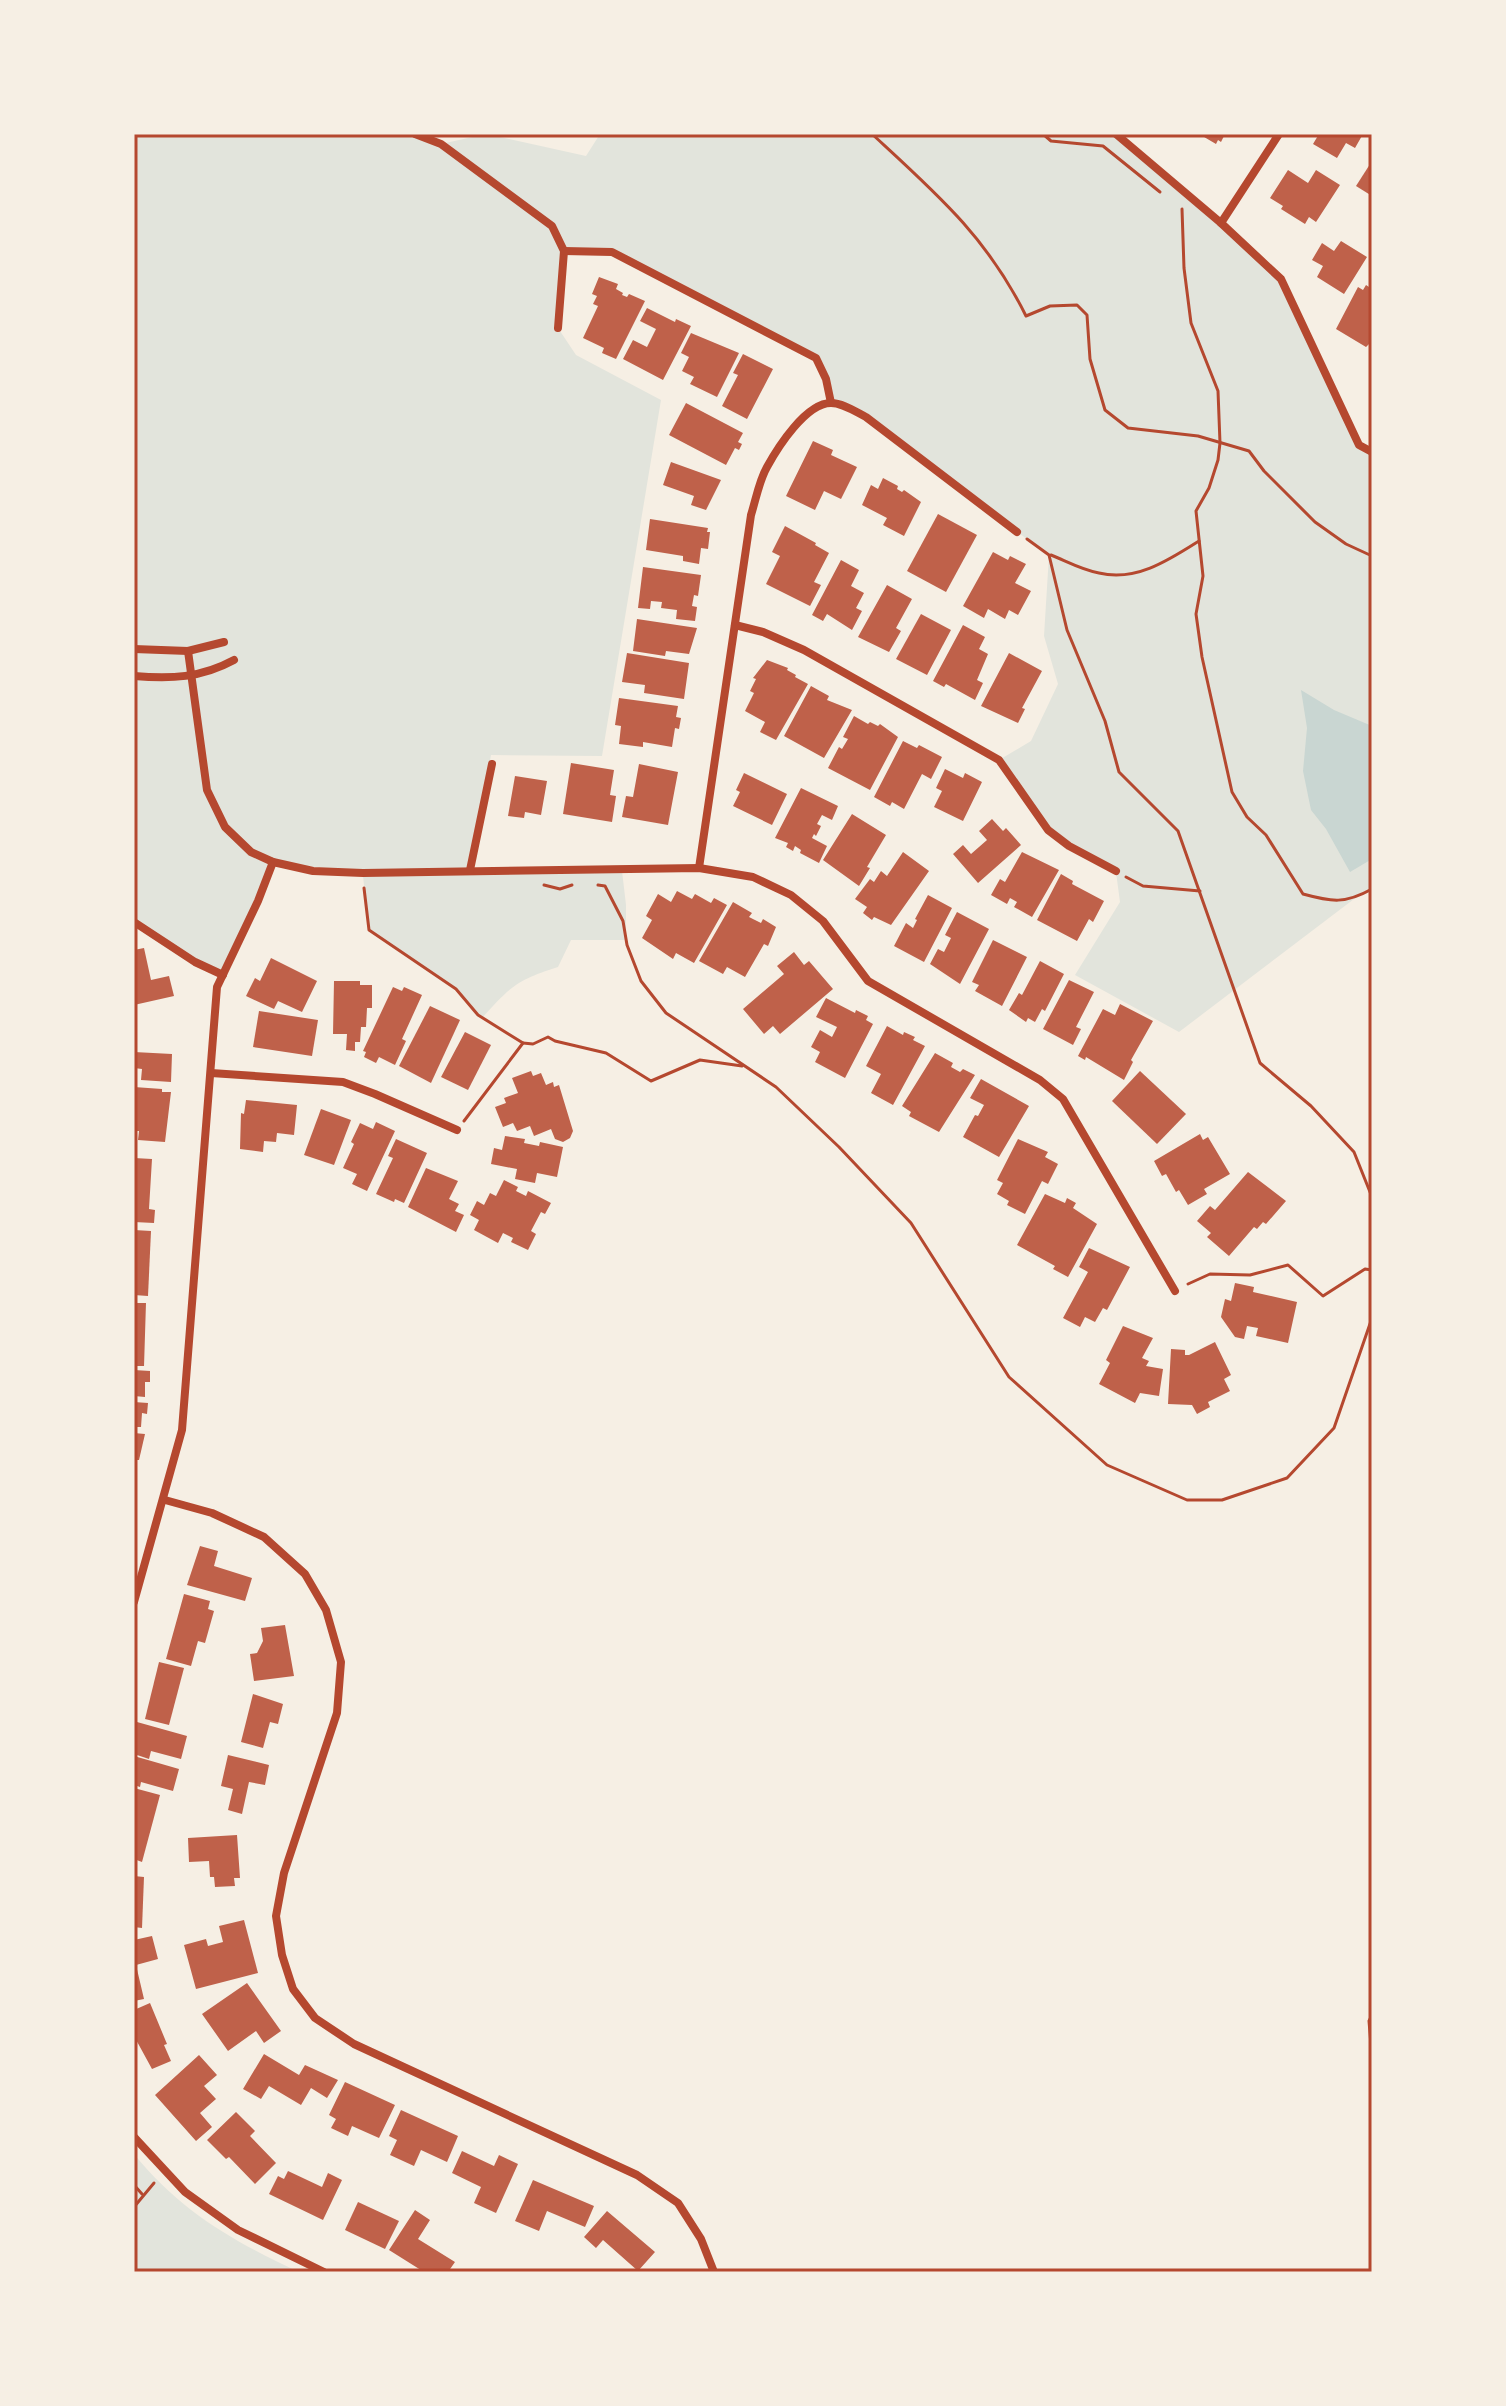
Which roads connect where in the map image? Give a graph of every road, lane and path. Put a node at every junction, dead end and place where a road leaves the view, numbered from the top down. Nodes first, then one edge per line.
1 (415, 134) edge
2 (872, 134) edge
3 (1043, 134) edge
4 (1116, 134) edge
5 (1279, 134) edge
6 (1182, 189) junction
7 (1160, 192) dead end
8 (1172, 201) dead end
9 (1182, 210) junction
10 (1221, 223) junction
11 (564, 251) junction
12 (558, 328) dead end
13 (831, 403) junction
14 (1220, 443) junction
15 (1372, 452) edge
16 (1017, 532) joint
17 (1199, 541) junction
18 (1049, 555) junction
19 (1372, 556) edge
20 (735, 625) junction
21 (224, 642) dead end
22 (134, 649) edge
23 (188, 651) junction
24 (234, 660) dead end
25 (134, 676) edge
26 (190, 677) junction
27 (492, 764) dead end
28 (273, 862) junction
29 (699, 868) junction
30 (470, 870) junction
31 (523, 870) junction
32 (1116, 871) joint
33 (363, 873) junction
34 (580, 882) dead end
35 (592, 884) dead end
36 (1372, 889) edge
37 (1200, 891) junction
38 (134, 922) edge
39 (223, 975) junction
40 (523, 1043) junction
41 (745, 1066) junction
42 (211, 1073) junction
43 (457, 1130) joint
44 (1372, 1197) edge
45 (1372, 1270) edge
46 (1175, 1291) joint
47 (1372, 1318) edge
48 (165, 1500) junction
49 (134, 1602) edge
50 (1372, 2015) edge
51 (1372, 2057) edge
52 (134, 2137) edge
53 (154, 2183) dead end
54 (134, 2185) edge
55 (144, 2195) junction
56 (134, 2207) edge
57 (324, 2272) edge
58 (714, 2272) edge

1 - 11 street
2 - 14 path
3 - 7 path
4 - 6 street
5 - 10 street
6 - 9 path
6 - 10 street
8 - 9 path
9 - 14 path
10 - 15 street
11 - 12 street
11 - 13 street
13 - 16 street
13 - 20 street
14 - 17 path
14 - 19 path
16 - 18 path
17 - 18 path
17 - 36 path
18 - 37 path
20 - 29 street
20 - 32 street
21 - 23 street
22 - 23 street
23 - 26 street
24 - 26 street
25 - 26 street
26 - 28 street
27 - 30 street
28 - 33 street
28 - 39 street
29 - 31 street
29 - 46 street
30 - 31 street
30 - 33 street
31 - 34 path
32 - 37 path
33 - 40 path
35 - 41 path
37 - 44 path
38 - 39 street
39 - 42 street
40 - 41 path
40 - 43 path
41 - 47 path
42 - 43 street
42 - 48 street
45 - 46 path
48 - 49 street
48 - 58 street
50 - 51 path
52 - 57 street
53 - 55 path
54 - 55 path
55 - 56 path

